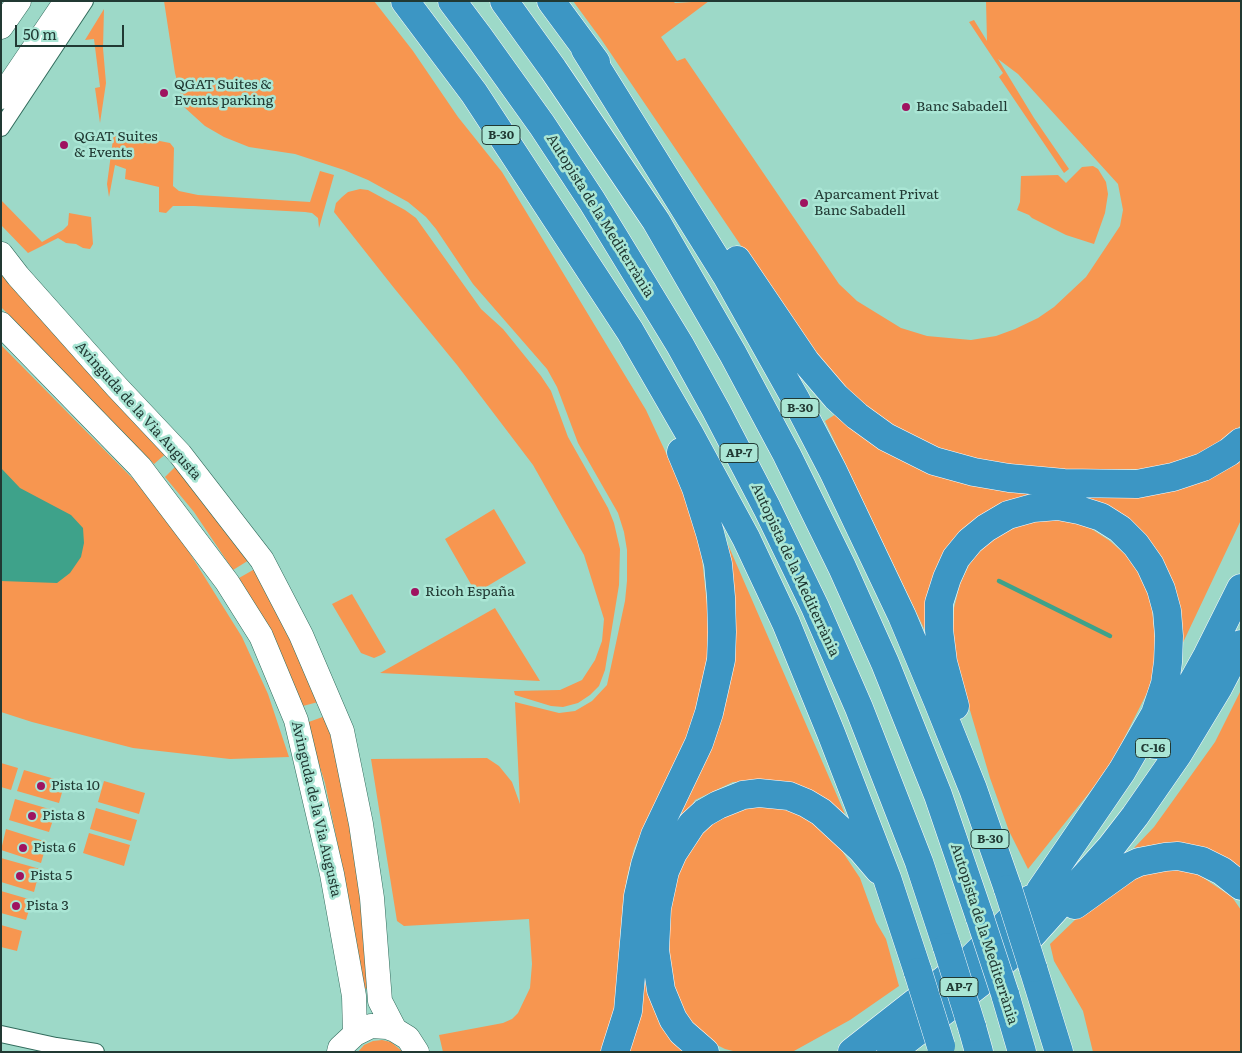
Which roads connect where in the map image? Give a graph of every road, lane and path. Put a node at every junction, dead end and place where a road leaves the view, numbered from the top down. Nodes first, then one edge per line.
1 (18, 1) edge
2 (66, 1) edge
3 (85, 1) edge
4 (405, 1) edge
5 (452, 1) edge
6 (504, 1) edge
7 (552, 1) edge
8 (1, 27) edge
9 (585, 49) junction
10 (1, 97) edge
11 (1, 128) edge
12 (1, 254) edge
13 (591, 271) junction
14 (1, 324) edge
15 (1241, 442) edge
16 (1241, 588) edge
17 (1241, 644) edge
18 (973, 789) junction
19 (886, 878) junction
20 (1241, 886) edge
21 (1040, 891) junction
22 (1030, 937) junction
23 (1034, 972) junction
24 (395, 1030) junction
25 (1, 1034) edge
26 (355, 1034) junction
27 (975, 1039) edge
28 (941, 1049) edge
29 (96, 1052) edge
30 (339, 1052) edge
31 (417, 1052) edge
32 (615, 1052) edge
33 (705, 1052) edge
34 (852, 1052) edge
35 (892, 1052) edge
36 (1022, 1052) edge
37 (1059, 1052) edge
38 (1074, 1052) edge

1 - 8 street
2 - 10 street
3 - 11 street
4 - 13 highway, B-30
5 - 27 highway, Autopista de la Mediterrània / AP-7, bridge
6 - 36 highway, Autopista de la Mediterrània / AP-7, bridge
7 - 9 highway, B-30
9 - 15 highway
9 - 18 highway, B-30
12 - 24 street, Avinguda de la Via Augusta
13 - 19 highway, B-30
13 - 32 highway
14 - 26 street, Avinguda de la Via Augusta
16 - 21 highway, C-16
17 - 22 highway, C-16
18 - 21 highway
18 - 23 highway, B-30, bridge
19 - 28 highway, B-30, bridge
19 - 33 highway
20 - 22 highway
21 - 34 highway, C-16
22 - 35 highway, C-16
23 - 37 highway, B-30
23 - 38 highway
24 - 26 street
24 - 31 street
25 - 29 street
26 - 30 street

